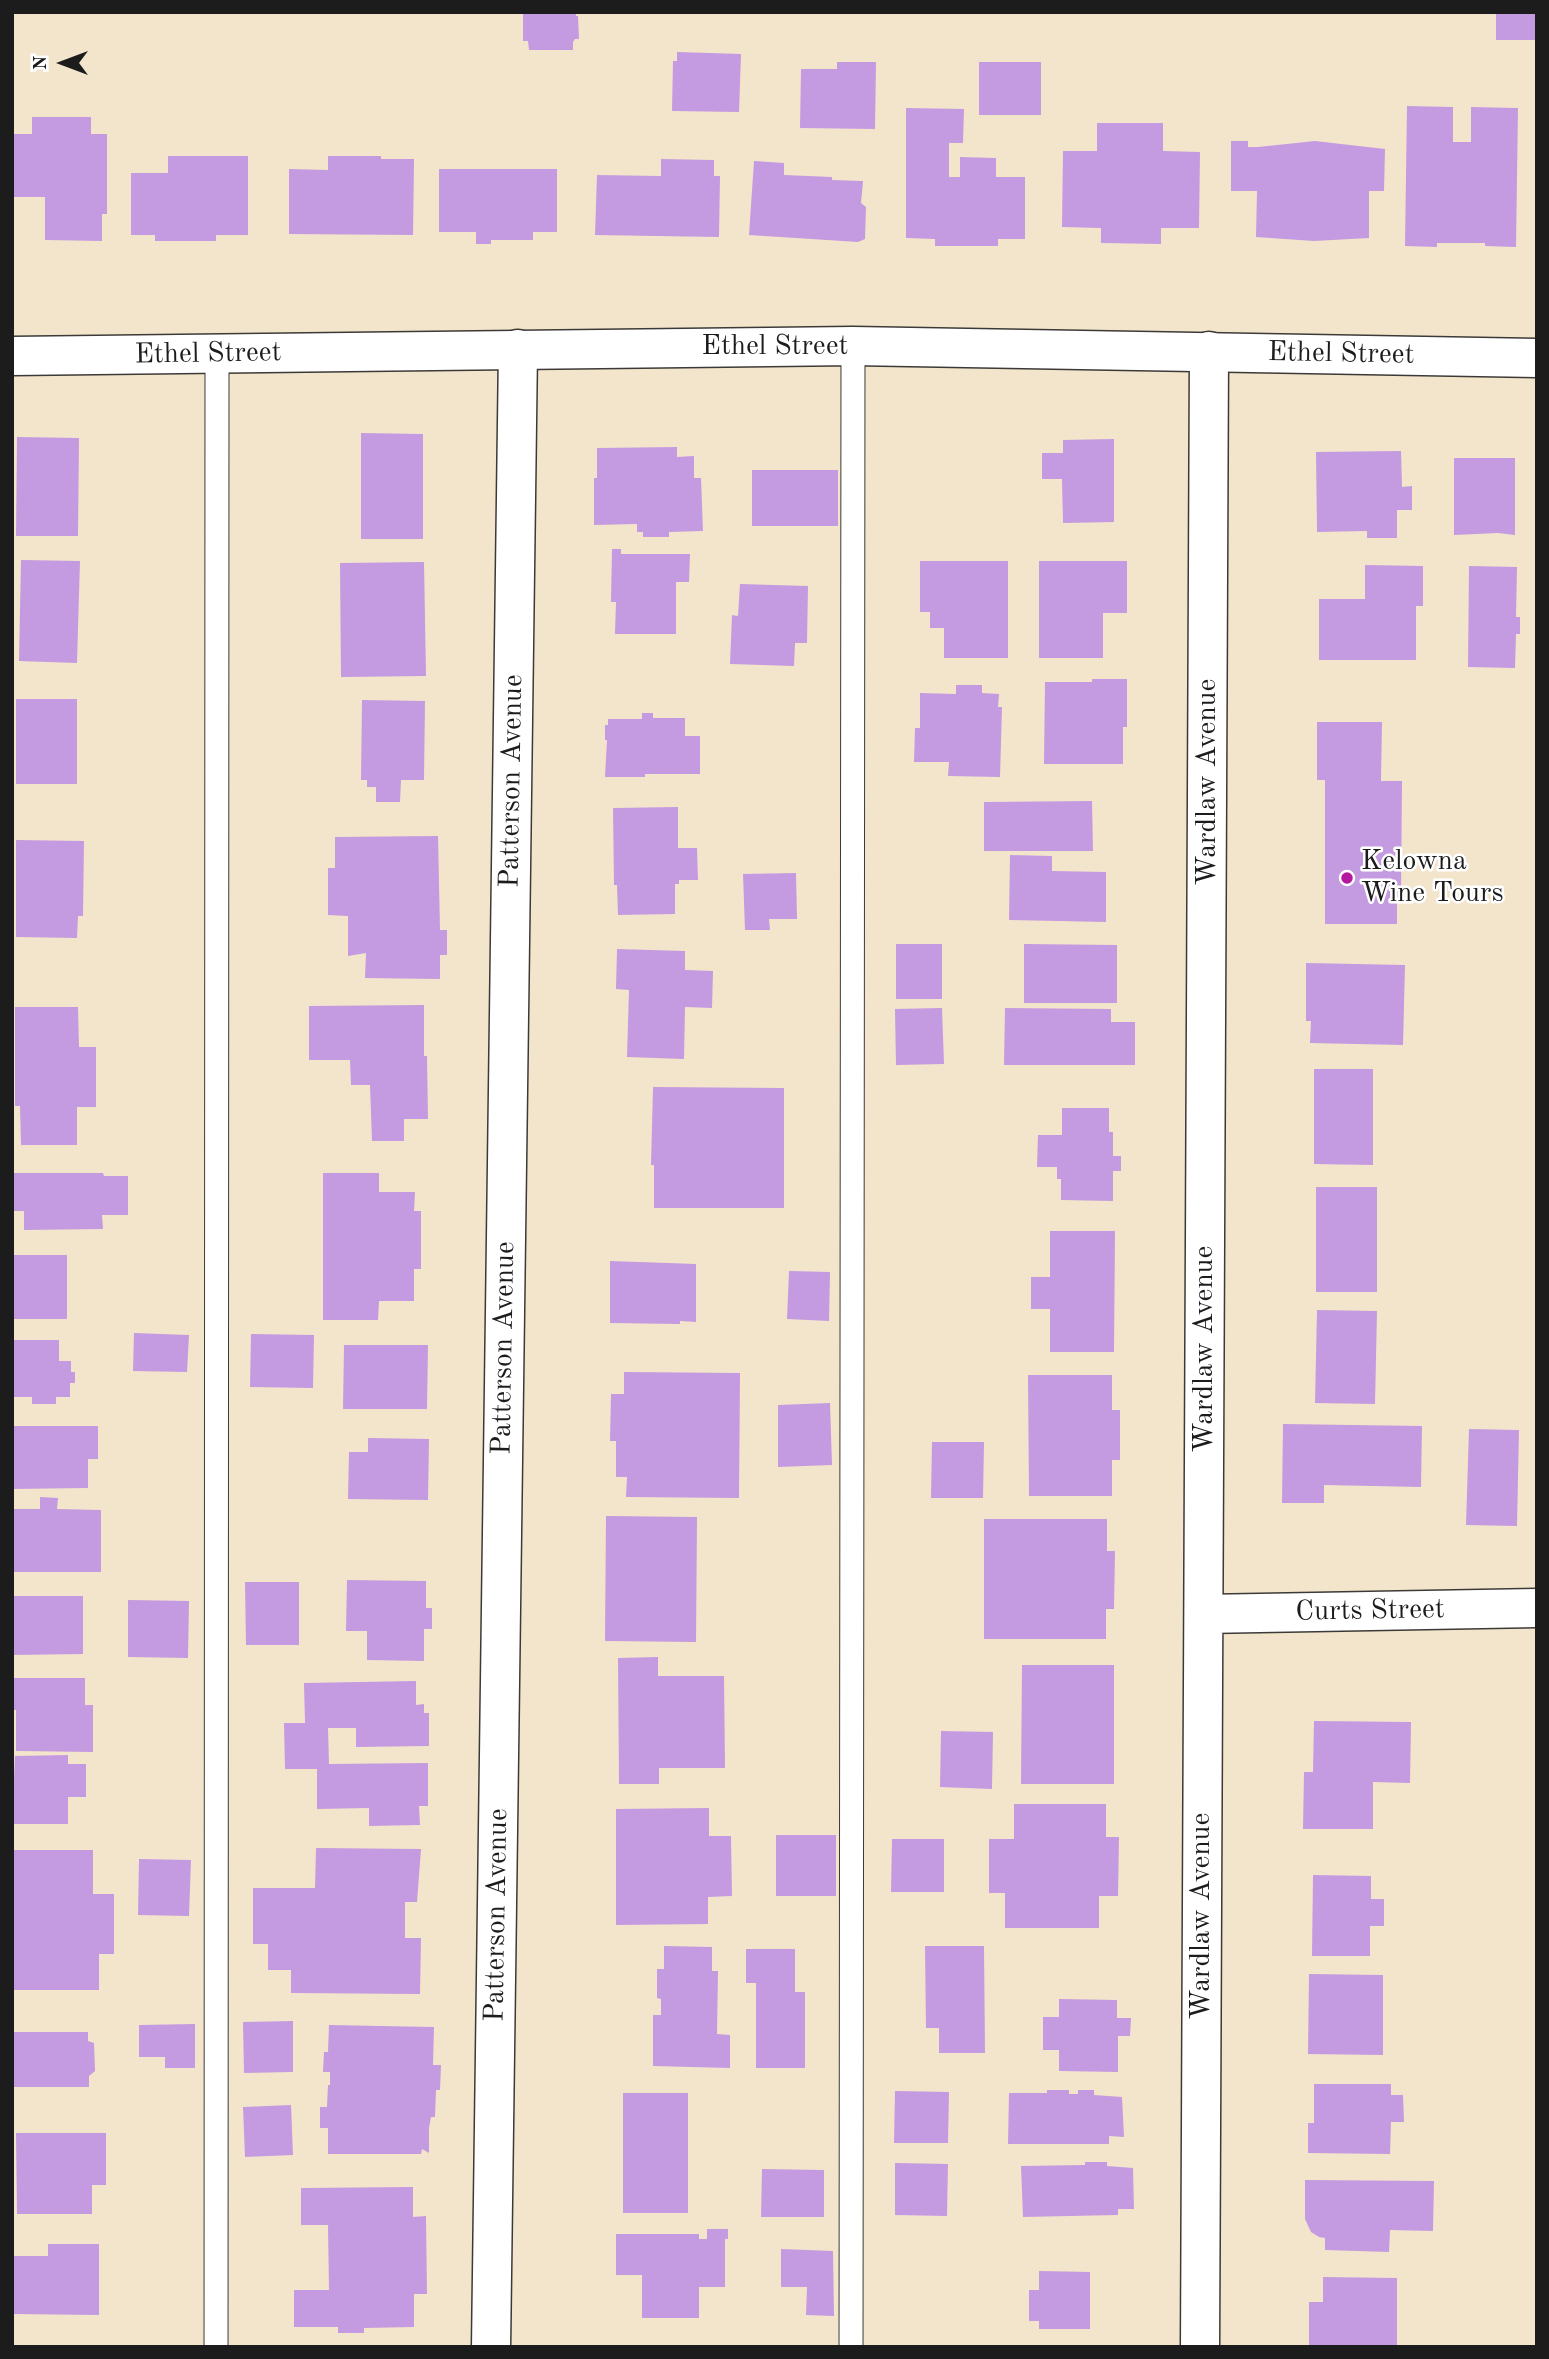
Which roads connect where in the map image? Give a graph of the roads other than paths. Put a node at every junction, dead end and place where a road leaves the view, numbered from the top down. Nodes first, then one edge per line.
1 (853, 346) junction
2 (518, 349) junction
3 (1209, 351) junction
4 (217, 354) junction
5 (12, 356) edge
6 (1537, 358) edge
7 (1537, 1608) edge
8 (1204, 1614) junction
9 (216, 2347) edge
10 (491, 2347) edge
11 (850, 2347) edge
12 (1200, 2347) edge

1 - 2 street, Ethel Street
1 - 3 street, Ethel Street
1 - 11 lane
2 - 4 street, Ethel Street
2 - 10 street, Patterson Avenue
3 - 6 street, Ethel Street
3 - 8 street, Wardlaw Avenue
4 - 5 street, Ethel Street
4 - 9 lane
7 - 8 street, Curts Street
8 - 12 street, Wardlaw Avenue

